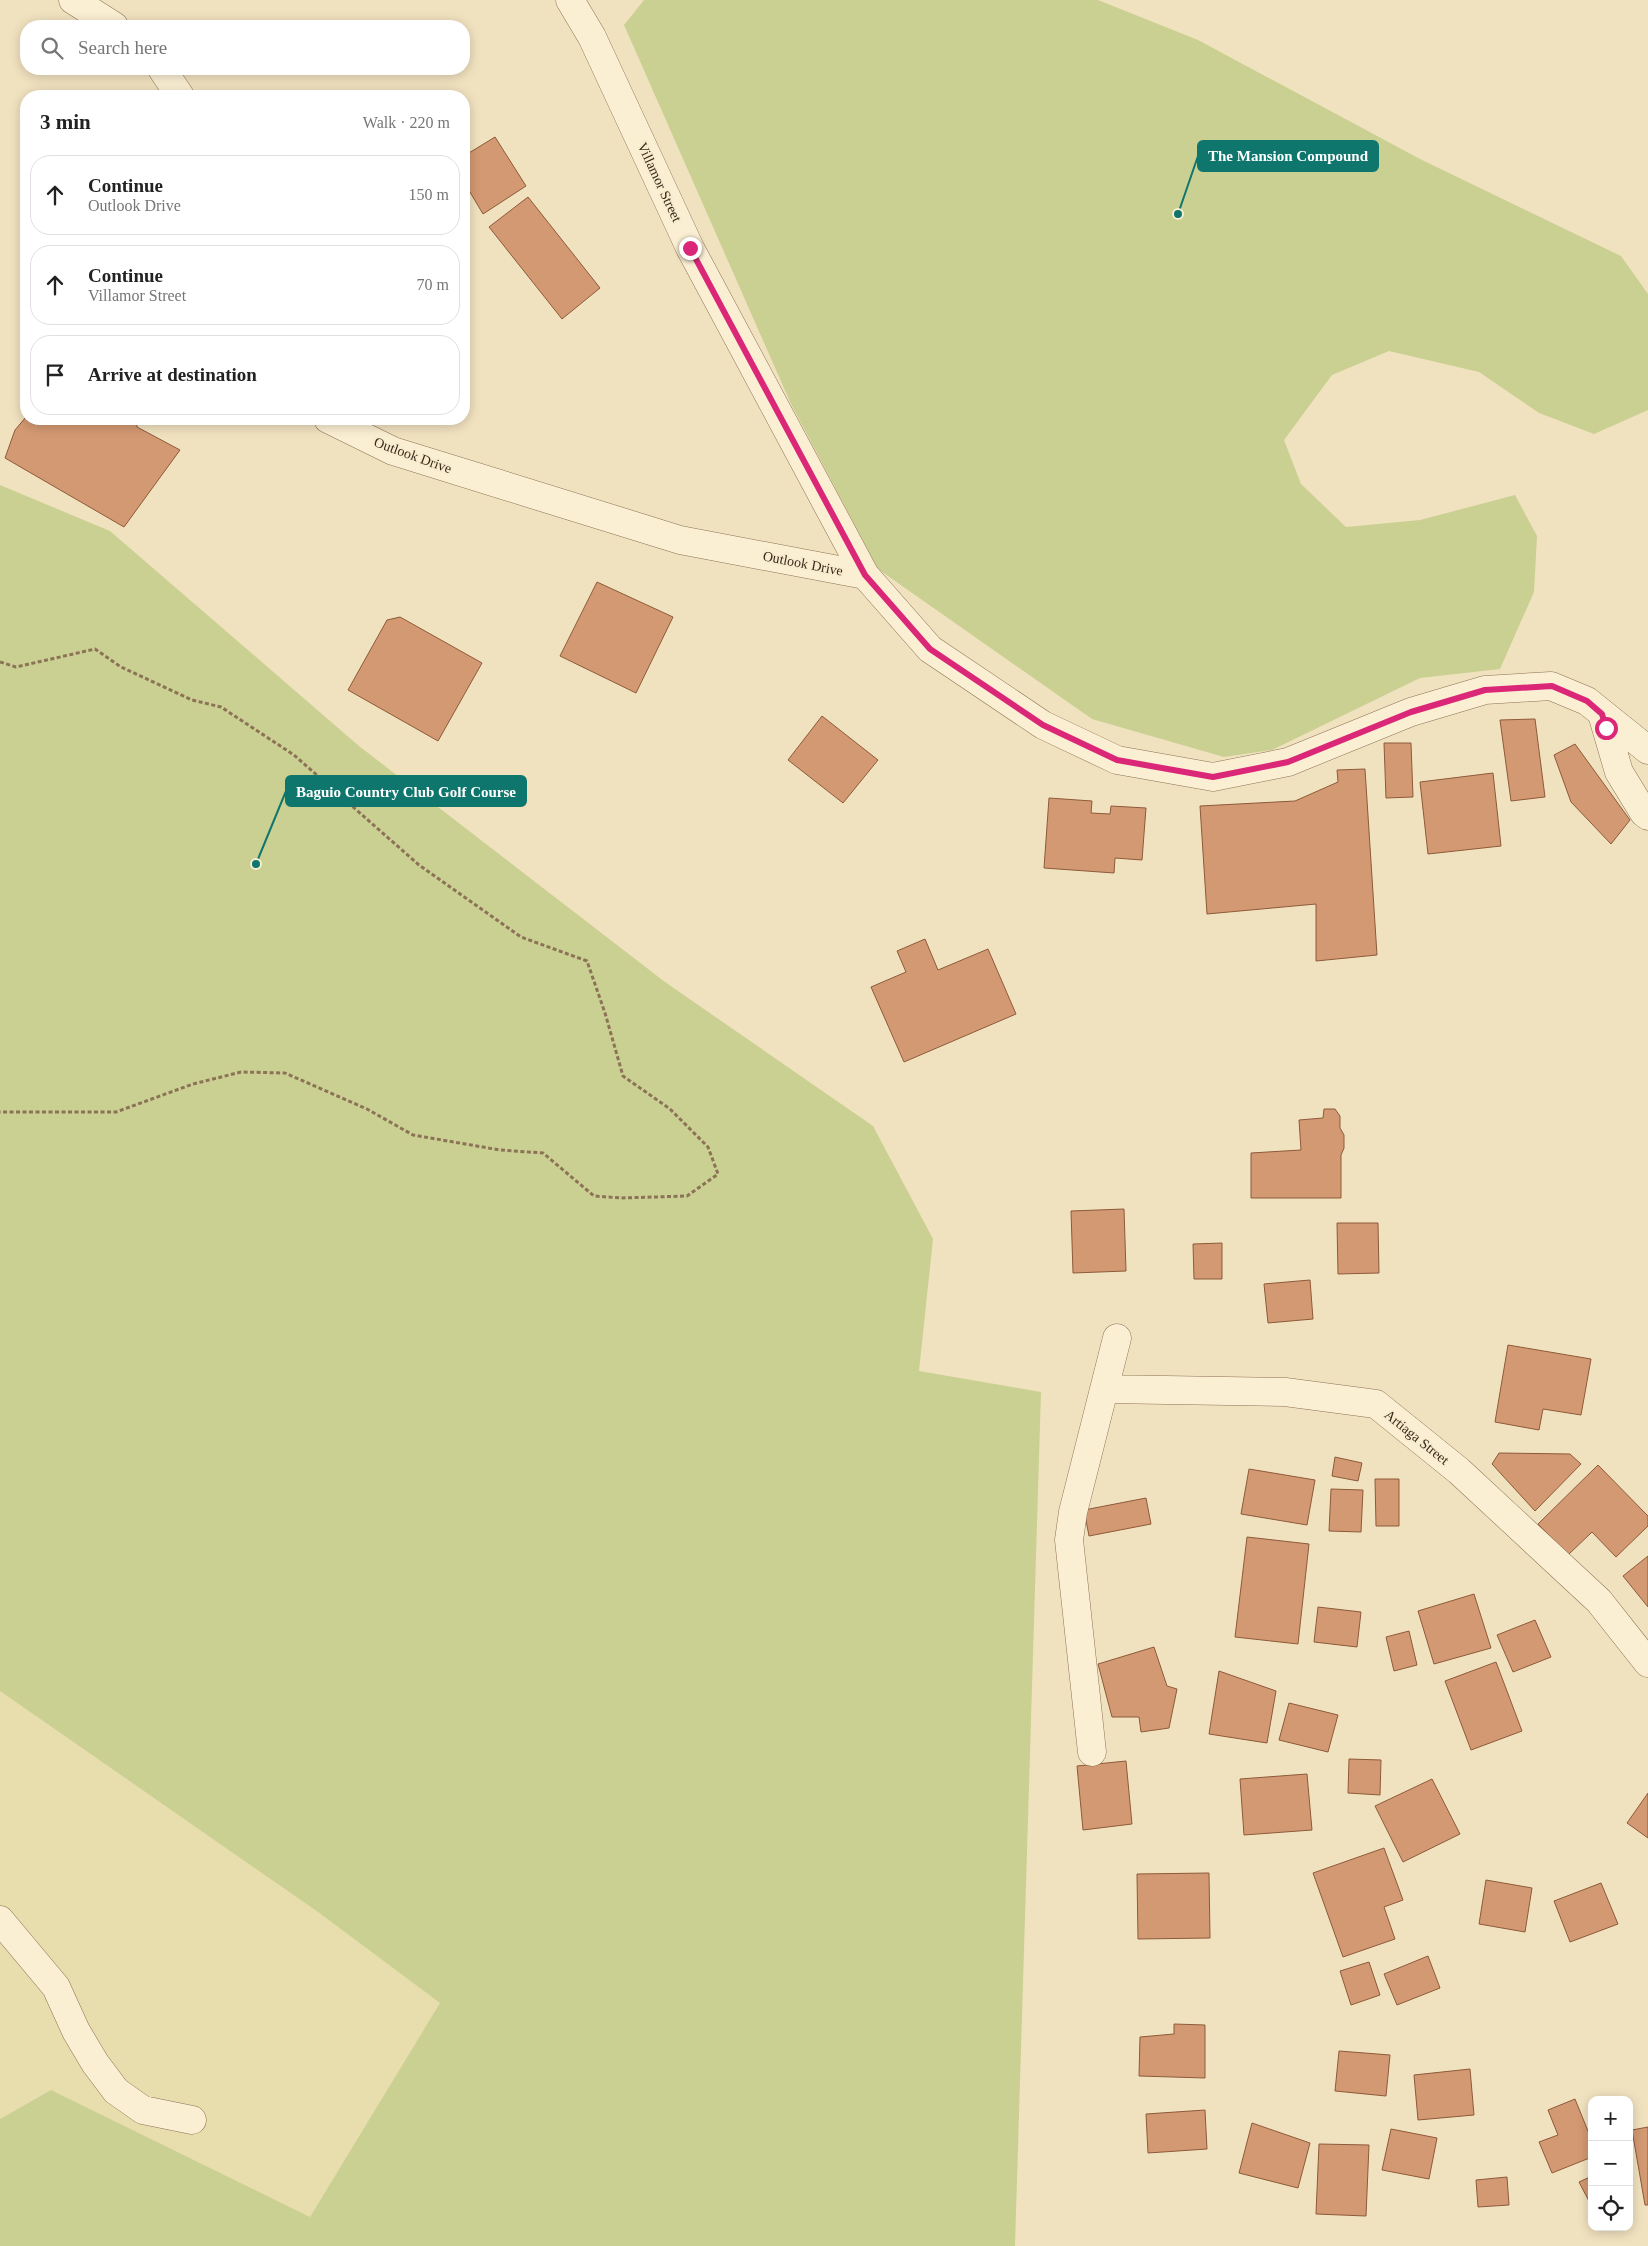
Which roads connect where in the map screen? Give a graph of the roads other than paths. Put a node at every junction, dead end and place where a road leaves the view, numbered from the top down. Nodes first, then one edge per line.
1 (73, 0) edge
2 (570, 0) edge
3 (105, 20) edge
4 (166, 75) edge
5 (176, 90) edge
6 (340, 425) edge
7 (865, 575) junction
8 (1602, 714) junction
9 (1648, 750) edge
10 (1648, 816) edge
11 (1117, 1338) dead end
12 (1104, 1389) junction
13 (1648, 1663) edge
14 (1092, 1752) dead end
15 (0, 1920) edge
16 (192, 2120) dead end

1 - 3 street
2 - 7 street, Villamor Street
4 - 5 street
6 - 7 street, Outlook Drive
7 - 8 street
8 - 9 street
8 - 10 street
11 - 12 street
12 - 13 street, Artiaga Street
12 - 14 street
15 - 16 street

